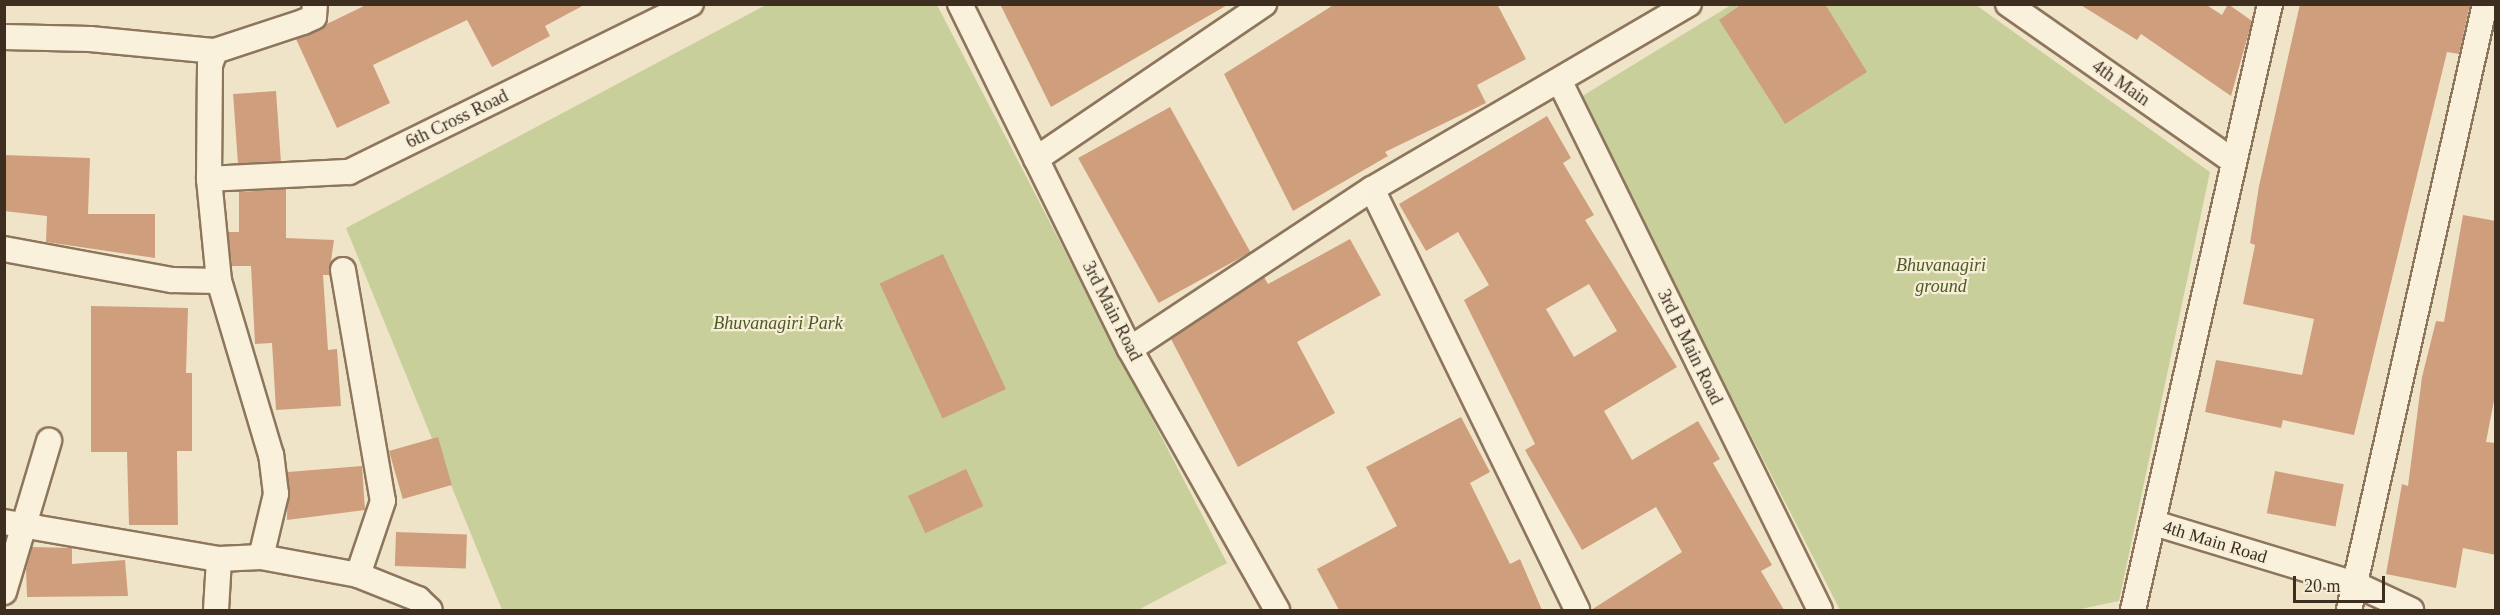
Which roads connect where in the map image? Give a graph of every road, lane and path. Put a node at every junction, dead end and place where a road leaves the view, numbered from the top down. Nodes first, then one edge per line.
1 (315, 4) edge
2 (691, 4) edge
3 (960, 4) edge
4 (1263, 4) edge
5 (1689, 4) edge
6 (2008, 4) edge
7 (2270, 4) edge
8 (2485, 4) edge
9 (4, 37) edge
10 (214, 51) junction
11 (1561, 84) junction
12 (1036, 159) junction
13 (2233, 161) junction
14 (209, 179) junction
15 (1372, 189) junction
16 (4, 249) edge
17 (343, 270) dead end
18 (219, 281) junction
19 (1130, 349) junction
20 (50, 441) dead end
21 (13, 523) edge
22 (2154, 523) junction
23 (261, 557) junction
24 (219, 559) junction
25 (358, 575) junction
26 (2355, 584) junction
27 (4, 592) edge
28 (216, 610) edge
29 (430, 610) edge
30 (1277, 610) edge
31 (1577, 610) edge
32 (1820, 610) edge
33 (2133, 610) edge
34 (2349, 610) edge
35 (2411, 610) edge

1 - 10 street
2 - 14 street, 6th Cross Road
3 - 12 street, 3rd Main Road
4 - 12 street
5 - 11 street
6 - 13 street, 4th Main
7 - 13 street
8 - 26 street
9 - 10 street
10 - 14 street
11 - 15 street
11 - 32 street, 3rd B Main Road
12 - 19 street, 3rd Main Road
13 - 22 street
14 - 18 street
15 - 19 street
15 - 31 street
16 - 18 street
17 - 25 street
18 - 23 street
19 - 30 street, 3rd Main Road
20 - 21 street
21 - 24 street
21 - 27 street
22 - 26 street, 4th Main Road
22 - 33 street
23 - 24 street
23 - 25 street
24 - 28 street
25 - 29 street
26 - 34 street
26 - 35 street, 4th Main Road

